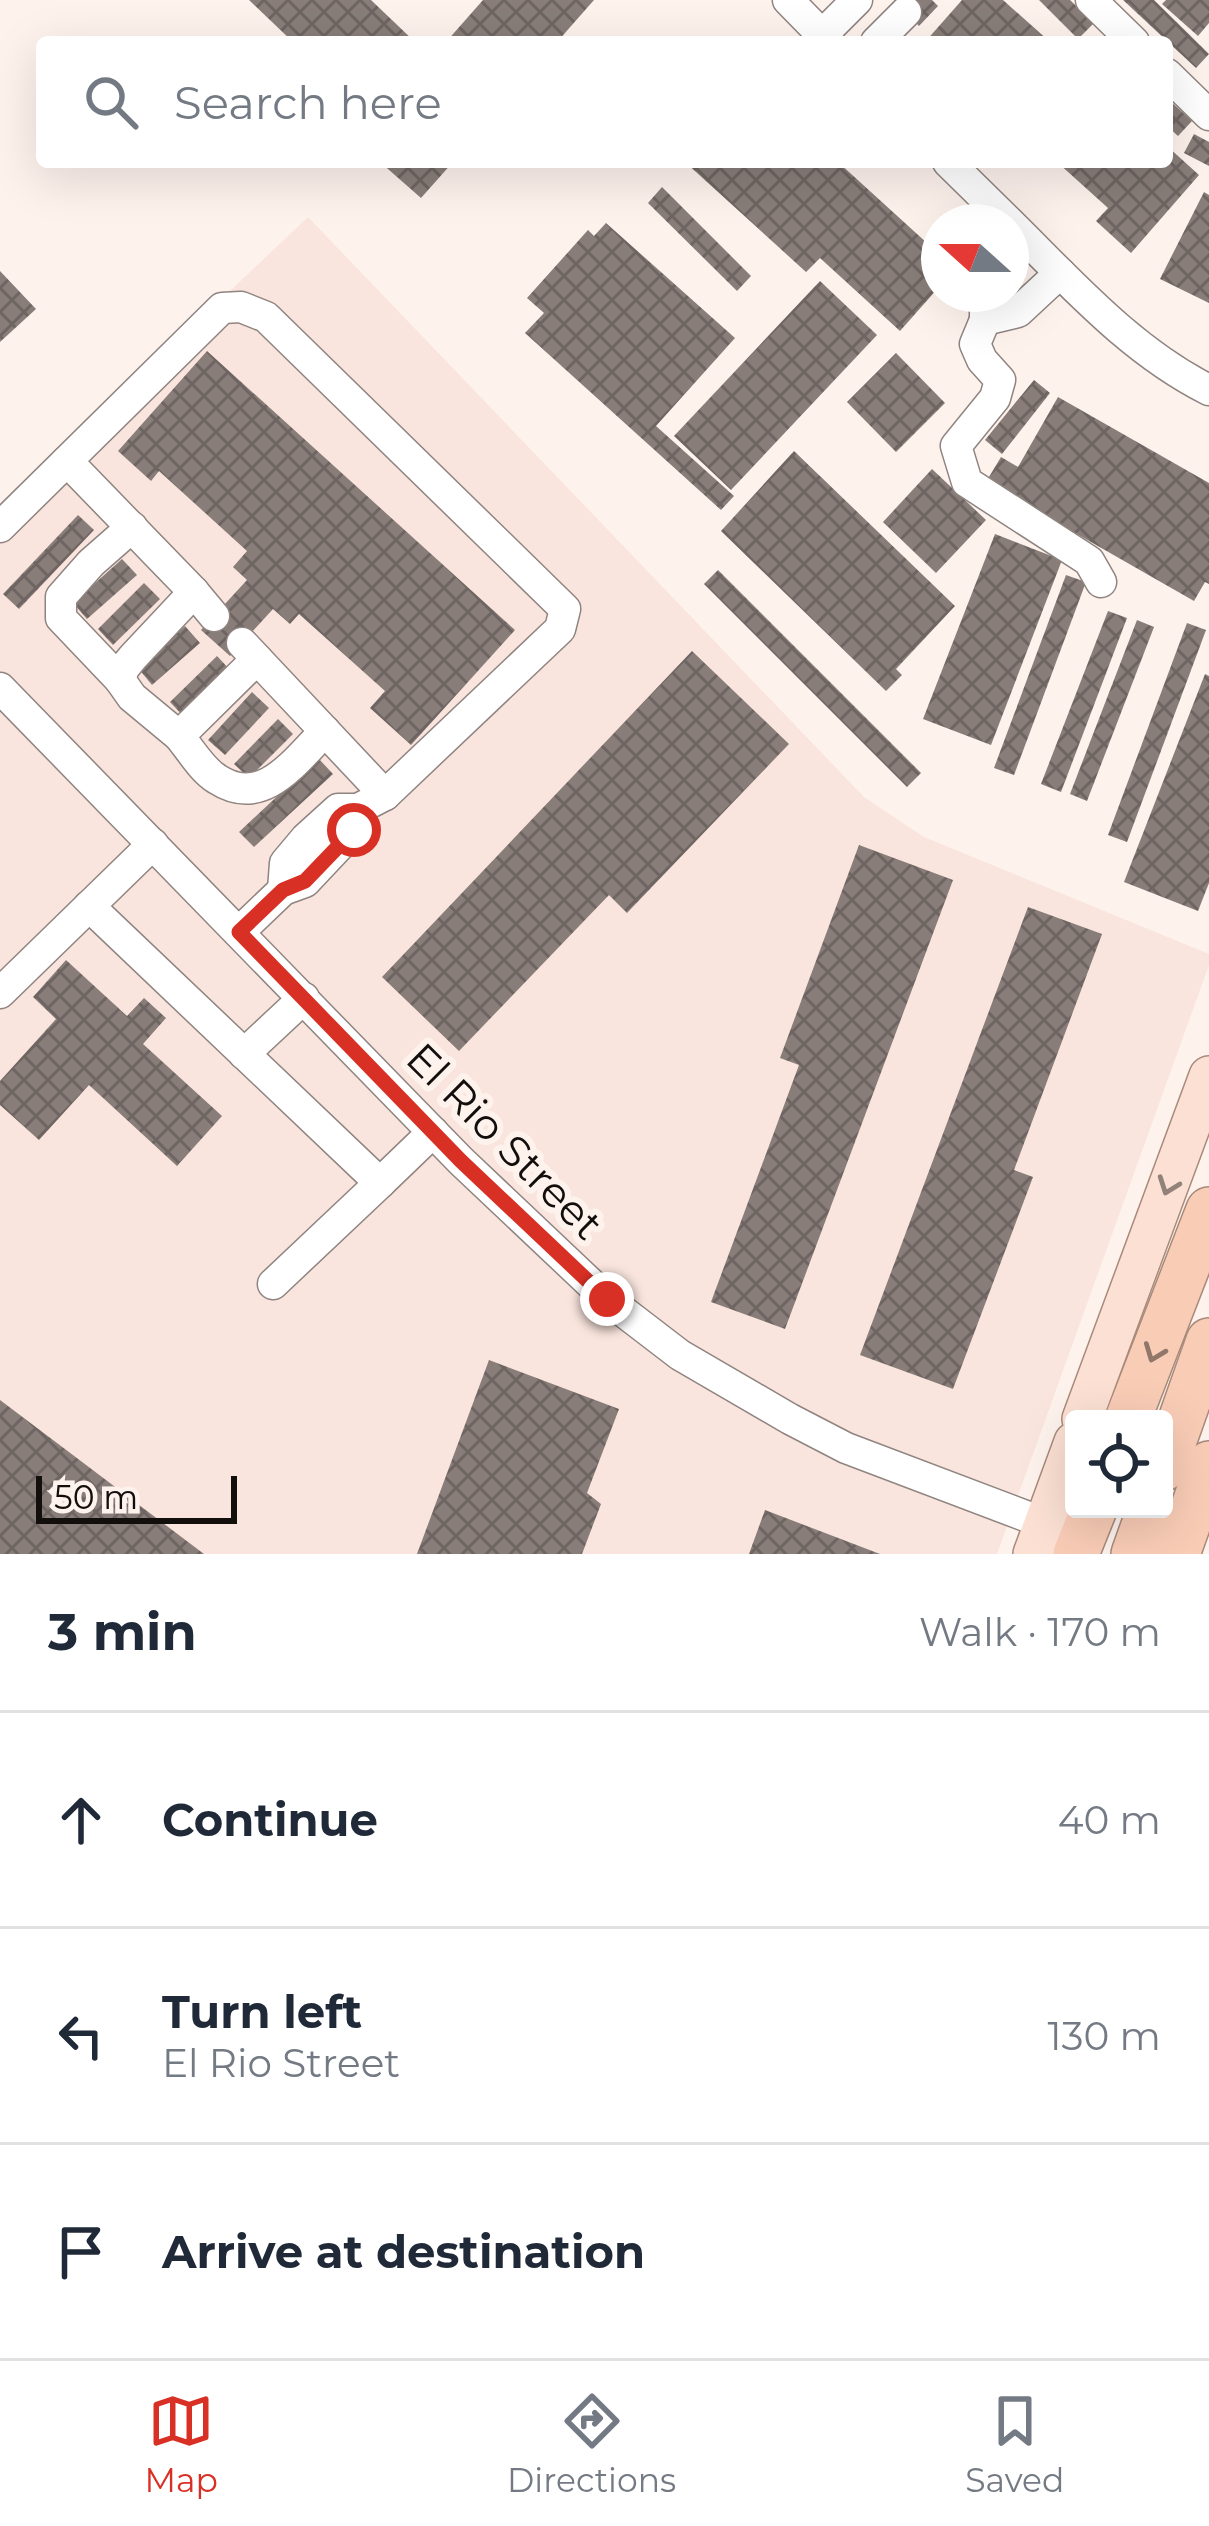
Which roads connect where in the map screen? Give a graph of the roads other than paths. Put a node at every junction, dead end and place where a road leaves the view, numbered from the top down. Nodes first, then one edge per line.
1 (788, 0) edge
2 (857, 0) edge
3 (1091, 0) edge
4 (906, 12) dead end
5 (823, 36) edge
6 (827, 36) edge
7 (882, 36) edge
8 (1128, 36) edge
9 (1173, 80) edge
10 (1209, 115) edge
11 (955, 168) edge
12 (988, 204) edge
13 (1029, 245) edge
14 (1060, 273) junction
15 (1029, 302) edge
16 (984, 312) edge
17 (1209, 389) edge
18 (67, 460) junction
19 (0, 526) edge
20 (132, 527) junction
21 (1101, 583) dead end
22 (120, 680) junction
23 (0, 688) edge
24 (325, 731) junction
25 (179, 736) junction
26 (372, 802) junction
27 (153, 844) junction
28 (99, 896) junction
29 (239, 932) junction
30 (0, 993) edge
31 (304, 998) junction
32 (244, 1054) junction
33 (1209, 1076) edge
34 (433, 1132) junction
35 (380, 1183) junction
36 (1209, 1210) edge
37 (273, 1284) dead end
38 (1209, 1341) edge
39 (1085, 1410) edge
40 (1131, 1410) edge
41 (1173, 1443) edge
42 (1209, 1464) edge
43 (1065, 1466) edge
44 (1090, 1518) edge
45 (1147, 1518) edge
46 (1038, 1538) edge
47 (1076, 1554) edge
48 (1134, 1554) edge
49 (1177, 1554) edge

1 - 5 street
2 - 6 street
3 - 8 street
4 - 7 street
9 - 10 street
11 - 12 street
13 - 14 street
14 - 15 street
14 - 17 street
16 - 21 street
18 - 19 street
18 - 20 street
18 - 26 street
20 - 22 street
20 - 22 street
22 - 25 street
23 - 27 street, El Rio Street
24 - 25 street
24 - 25 street
24 - 26 street
26 - 29 street
27 - 28 street
27 - 29 street, El Rio Street
28 - 30 street
28 - 32 street
29 - 31 street, El Rio Street
31 - 32 street
31 - 34 street, El Rio Street
32 - 35 street
33 -> 39 main road
34 - 35 street
34 - 46 street, El Rio Street
35 - 37 street
36 -> 40 highway
38 - 41 highway
42 - 49 highway
43 - 46 main road
44 - 47 highway
45 - 48 highway

